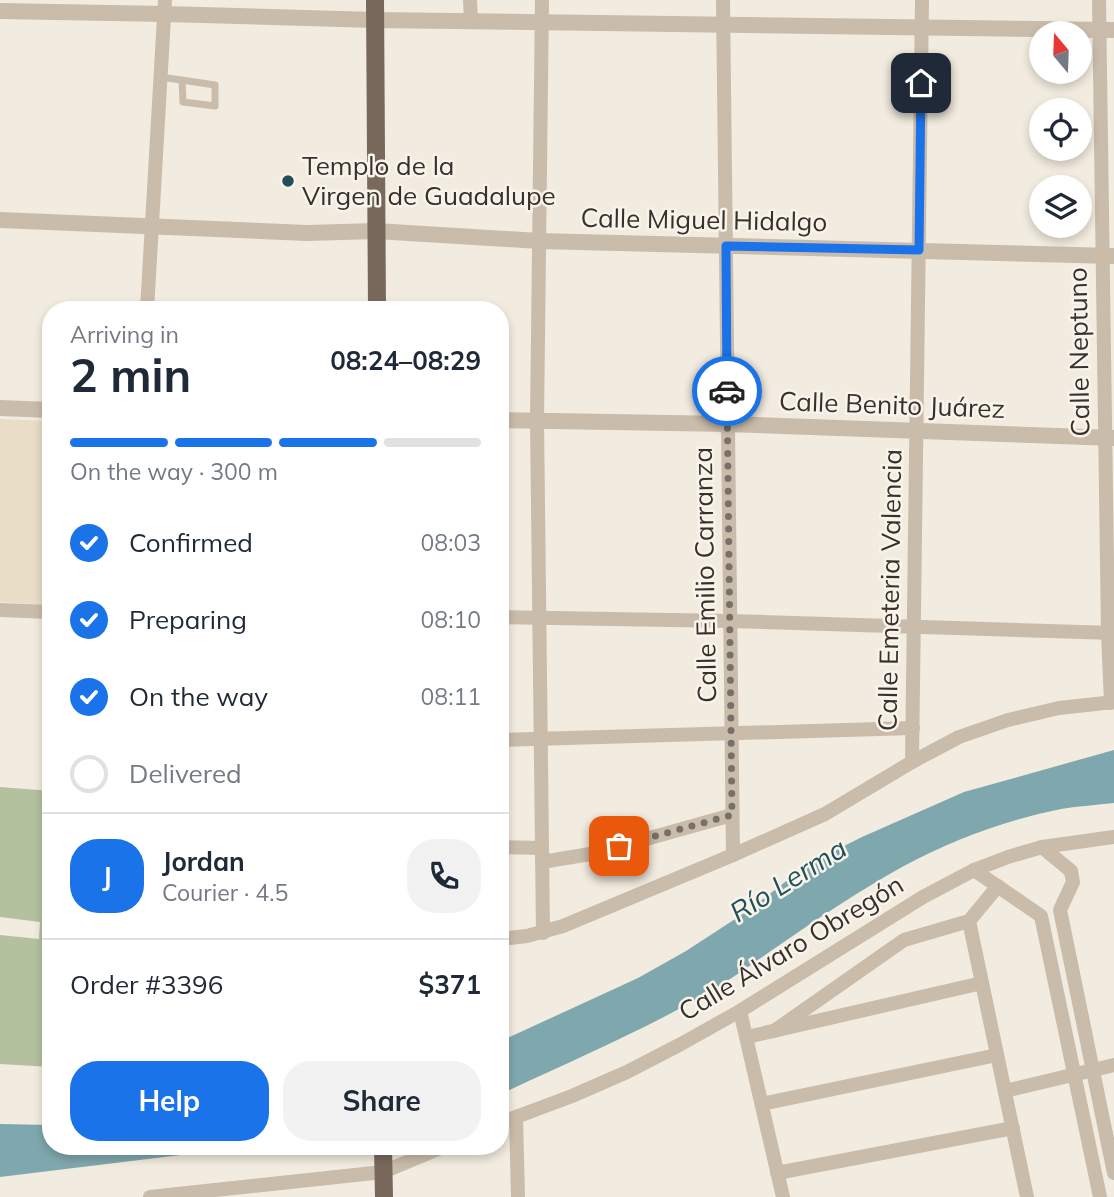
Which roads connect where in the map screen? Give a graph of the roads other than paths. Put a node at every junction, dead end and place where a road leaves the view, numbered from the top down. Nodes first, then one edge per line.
1 (375, 0) edge
2 (470, 0) edge
3 (542, 0) edge
4 (723, 0) edge
5 (922, 0) edge
6 (1099, 0) edge
7 (165, 7) edge
8 (0, 11) edge
9 (375, 20) junction
10 (471, 21) junction
11 (542, 22) junction
12 (723, 25) junction
13 (922, 28) junction
14 (1107, 30) edge
15 (161, 77) junction
16 (182, 81) junction
17 (0, 220) edge
18 (152, 227) junction
19 (376, 231) junction
20 (539, 241) junction
21 (726, 246) junction
22 (919, 250) junction
23 (1108, 256) edge
24 (148, 301) edge
25 (377, 301) edge
26 (0, 408) edge
27 (42, 410) edge
28 (509, 420) edge
29 (537, 420) junction
30 (728, 424) junction
31 (916, 430) junction
32 (1110, 438) edge
33 (0, 610) edge
34 (42, 612) edge
35 (509, 617) edge
36 (538, 618) junction
37 (730, 621) junction
38 (914, 627) junction
39 (1111, 633) edge
40 (1113, 703) edge
41 (913, 728) junction
42 (731, 732) junction
43 (540, 738) junction
44 (509, 740) edge
45 (912, 762) junction
46 (732, 815) junction
47 (1114, 837) edge
48 (1042, 847) junction
49 (509, 849) edge
50 (542, 855) junction
51 (733, 855) junction
52 (974, 870) junction
53 (998, 886) junction
54 (1060, 910) junction
55 (1041, 916) junction
56 (969, 921) junction
57 (543, 933) junction
58 (509, 938) edge
59 (982, 983) junction
60 (740, 1011) junction
61 (774, 1031) junction
62 (747, 1037) junction
63 (997, 1055) junction
64 (1114, 1065) edge
65 (1093, 1070) junction
66 (1074, 1074) junction
67 (1005, 1091) junction
68 (762, 1104) junction
69 (516, 1117) junction
70 (509, 1120) edge
71 (1013, 1128) junction
72 (402, 1155) edge
73 (383, 1159) edge
74 (777, 1173) junction
75 (1114, 1173) edge
76 (150, 1197) edge
77 (384, 1197) edge
78 (518, 1197) edge
79 (783, 1197) edge
80 (1027, 1197) edge
81 (1100, 1197) edge

1 - 9 main road
2 - 10 street
3 - 11 street
4 - 12 street, Calle Emilio Carranza
5 - 13 street, Calle Emeteria Valencia
6 - 14 street, Calle Neptuno
7 - 8 street
7 - 9 street
7 - 15 street
9 - 10 street
9 - 19 main road
10 - 11 street
11 - 12 street
11 - 20 street
12 - 13 street
12 - 21 street, Calle Emilio Carranza
13 - 14 street
13 - 22 street, Calle Emeteria Valencia
14 - 23 street, Calle Neptuno
15 - 16 lane
15 - 18 street
16 - 16 lane
17 - 18 street, Calle Miguel Hidalgo
18 - 19 street, Calle Miguel Hidalgo
18 - 24 street
19 - 20 street, Calle Miguel Hidalgo
19 - 25 main road
20 - 21 street, Calle Miguel Hidalgo
20 - 29 street
21 - 22 street, Calle Miguel Hidalgo
21 - 30 street, Calle Emilio Carranza
22 - 23 street, Calle Miguel Hidalgo
22 - 31 street, Calle Emeteria Valencia
23 - 32 street, Calle Neptuno
26 - 27 street
28 - 29 street, Calle Benito Juárez
29 - 30 street, Calle Benito Juárez
29 - 36 street
30 - 31 street, Calle Benito Juárez
30 - 37 street, Calle Emilio Carranza
31 - 32 street, Calle Benito Juárez
31 - 38 street, Calle Emeteria Valencia
32 - 39 street, Calle Neptuno
33 - 34 street
35 - 36 street
36 - 37 street
36 - 43 street
37 - 38 street
37 - 42 street, Calle Emilio Carranza
38 - 39 street
38 - 41 street, Calle Emeteria Valencia
39 - 40 street, Calle Neptuno
40 - 45 street
41 - 42 street
41 - 45 street, Calle Emeteria Valencia
42 - 43 street
42 - 46 street, Calle Emilio Carranza
43 - 44 street
43 - 50 street
45 - 51 street
46 - 50 street
46 - 51 street, Calle Emilio Carranza
47 - 48 street, Calle Álvaro Obregón
48 - 52 street, Calle Álvaro Obregón
48 - 54 street
49 - 50 street
50 - 57 street
51 - 57 street
52 - 53 street
52 - 60 street, Calle Álvaro Obregón
53 - 55 street
53 - 56 street
54 - 55 street
54 - 65 street
55 - 66 street
56 - 59 street
56 - 61 street
57 - 58 street
59 - 61 street
59 - 63 street
60 - 62 street
60 - 69 street, Calle Álvaro Obregón
61 - 62 street
62 - 68 street
63 - 67 street
63 - 68 street
64 - 65 street
65 - 66 street
65 - 75 street
66 - 67 street
66 - 81 street
67 - 71 street
68 - 74 street
69 - 70 street, Calle Álvaro Obregón
69 - 78 street
71 - 74 street
71 - 80 street
72 - 73 street
73 - 76 street
73 - 77 main road
74 - 79 street

